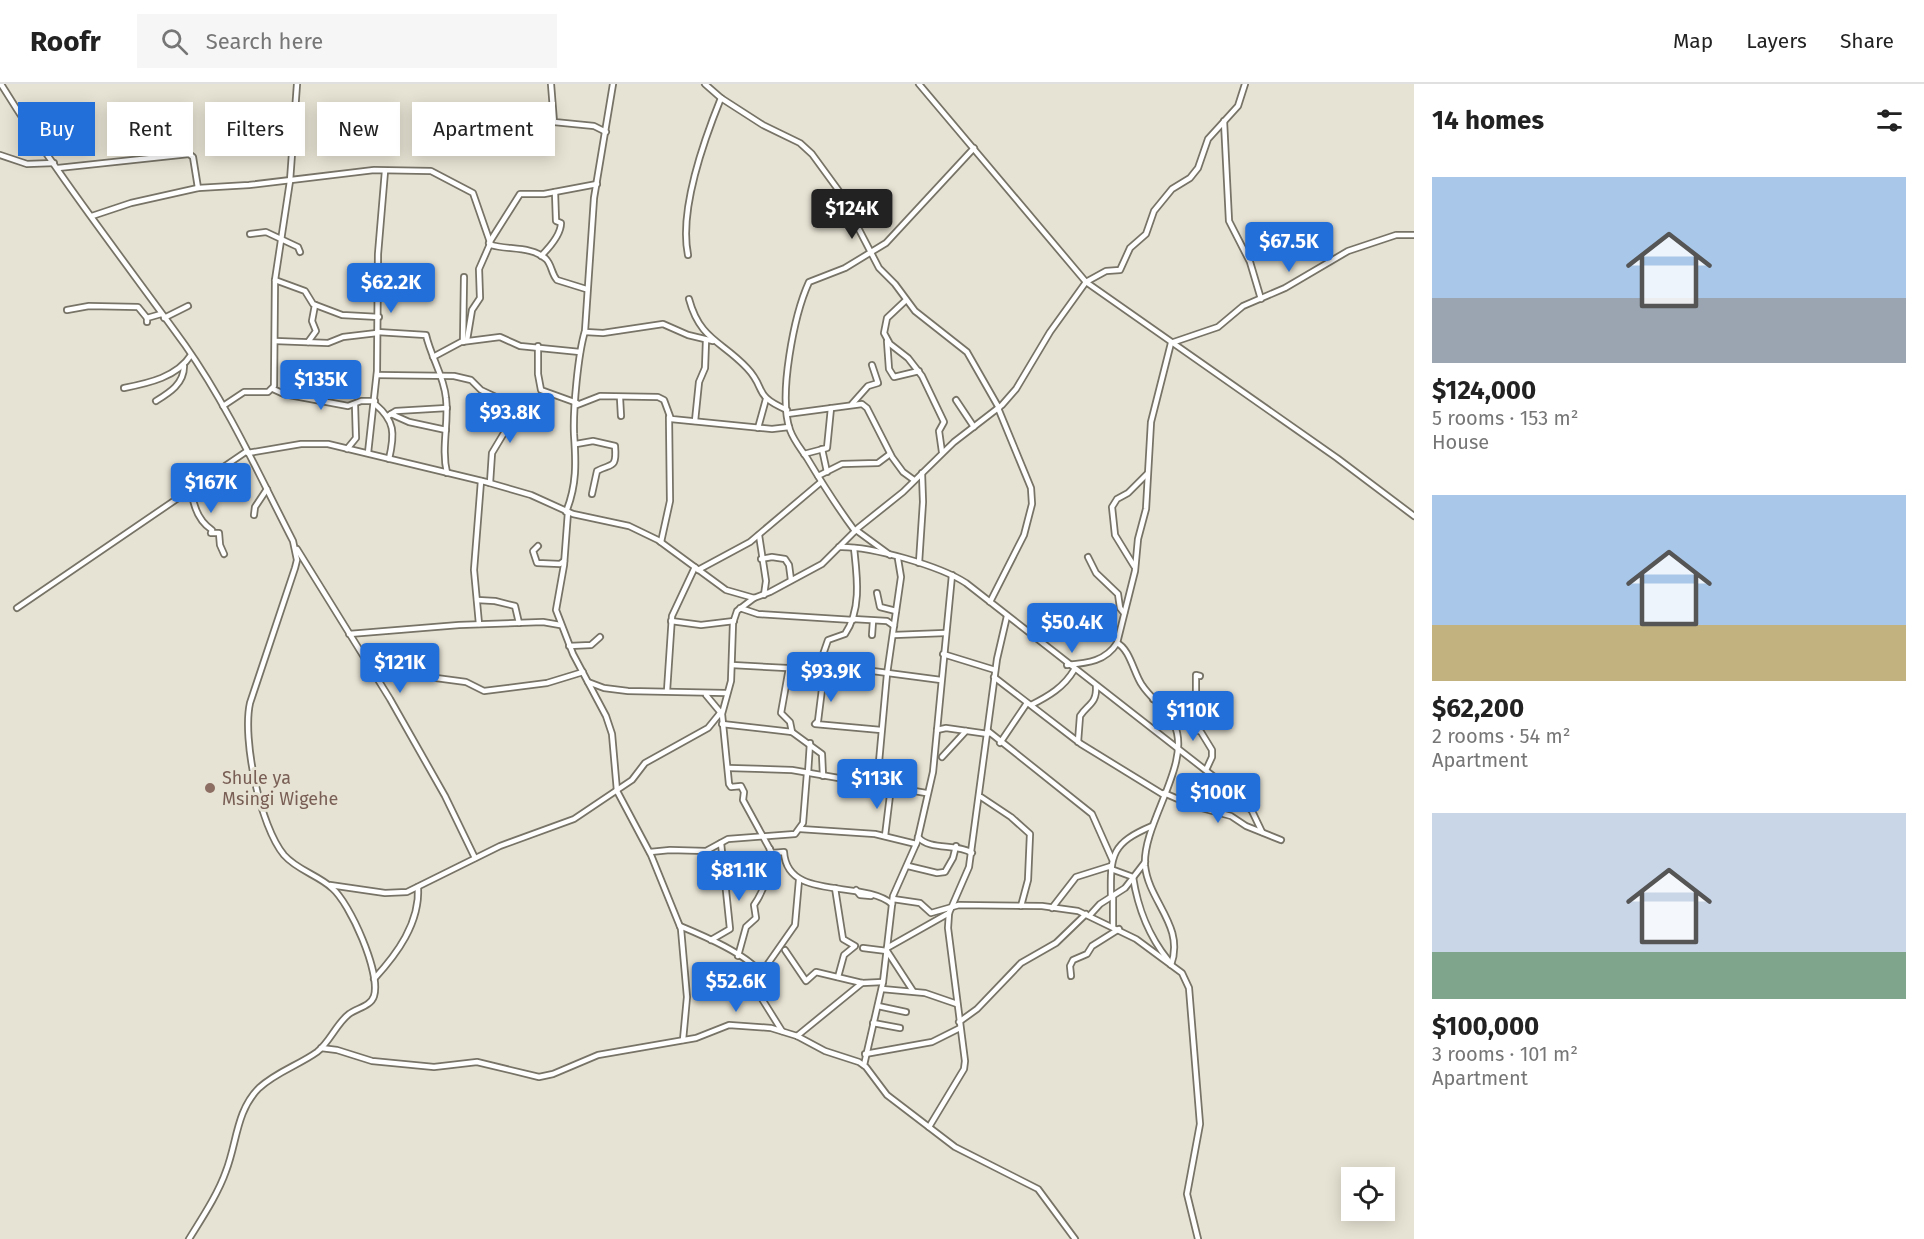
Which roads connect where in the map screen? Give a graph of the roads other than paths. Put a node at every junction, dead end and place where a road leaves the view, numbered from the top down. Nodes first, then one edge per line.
1 (1, 84) edge
2 (297, 84) edge
3 (551, 84) edge
4 (613, 84) edge
5 (705, 84) edge
6 (919, 84) edge
7 (1245, 84) edge
8 (721, 98) junction
9 (1224, 121) junction
10 (606, 132) junction
11 (974, 148) junction
12 (0, 155) edge
13 (56, 166) junction
14 (385, 171) junction
15 (290, 181) junction
16 (597, 184) junction
17 (198, 188) junction
18 (555, 192) junction
19 (92, 216) junction
20 (250, 234) dead end
21 (1414, 235) edge
22 (282, 240) junction
23 (489, 243) junction
24 (300, 252) dead end
25 (871, 254) junction
26 (688, 255) dead end
27 (541, 256) junction
28 (464, 277) dead end
29 (275, 280) junction
30 (1086, 282) junction
31 (586, 290) junction
32 (689, 299) dead end
33 (1261, 299) junction
34 (905, 301) junction
35 (315, 305) junction
36 (189, 306) dead end
37 (67, 310) dead end
38 (163, 316) junction
39 (379, 317) junction
40 (585, 332) junction
41 (377, 333) junction
42 (706, 340) junction
43 (887, 340) junction
44 (275, 341) junction
45 (465, 341) junction
46 (308, 342) junction
47 (716, 342) junction
48 (1171, 343) junction
49 (538, 346) junction
50 (580, 352) junction
51 (191, 355) junction
52 (433, 357) junction
53 (872, 365) dead end
54 (184, 366) junction
55 (918, 371) junction
56 (377, 375) junction
57 (441, 375) junction
58 (124, 388) dead end
59 (273, 388) junction
60 (548, 394) junction
61 (620, 398) junction
62 (766, 399) junction
63 (507, 400) junction
64 (956, 400) dead end
65 (156, 401) dead end
66 (375, 403) junction
67 (577, 404) junction
68 (852, 404) junction
69 (355, 405) junction
70 (223, 406) junction
71 (447, 408) junction
72 (831, 408) junction
73 (998, 408) junction
74 (787, 412) junction
75 (390, 415) junction
76 (621, 416) dead end
77 (669, 417) junction
78 (695, 421) junction
79 (789, 427) junction
80 (974, 427) junction
81 (758, 428) junction
82 (446, 430) junction
83 (576, 444) junction
84 (346, 449) junction
85 (822, 449) junction
86 (248, 452) junction
87 (942, 452) junction
88 (368, 453) junction
89 (804, 454) junction
90 (890, 454) junction
91 (389, 459) junction
92 (827, 472) junction
93 (447, 473) junction
94 (922, 473) junction
95 (1147, 474) junction
96 (818, 476) junction
97 (914, 480) junction
98 (481, 481) junction
99 (821, 482) junction
100 (490, 483) junction
101 (267, 489) junction
102 (184, 493) junction
103 (592, 494) dead end
104 (567, 512) junction
105 (254, 515) dead end
106 (1414, 516) edge
107 (856, 530) junction
108 (759, 535) junction
109 (661, 542) junction
110 (538, 546) dead end
111 (296, 548) junction
112 (839, 548) junction
113 (854, 548) junction
114 (224, 554) dead end
115 (1088, 557) dead end
116 (895, 558) junction
117 (761, 559) junction
118 (564, 561) junction
119 (909, 561) junction
120 (919, 563) junction
121 (696, 568) junction
122 (1135, 569) junction
123 (901, 571) junction
124 (952, 574) junction
125 (791, 580) junction
126 (877, 592) dead end
127 (765, 594) junction
128 (755, 597) junction
129 (477, 600) junction
130 (990, 602) junction
131 (17, 608) dead end
132 (740, 608) junction
133 (896, 611) junction
134 (1124, 613) junction
135 (1007, 616) junction
136 (853, 620) junction
137 (671, 621) junction
138 (734, 621) junction
139 (873, 621) junction
140 (519, 623) junction
141 (479, 624) junction
142 (560, 625) junction
143 (894, 626) junction
144 (945, 633) junction
145 (349, 634) junction
146 (872, 634) dead end
147 (894, 635) junction
148 (600, 637) dead end
149 (1117, 643) junction
150 (569, 646) junction
151 (943, 654) junction
152 (732, 665) junction
153 (1067, 665) junction
154 (1074, 669) junction
155 (790, 670) junction
156 (865, 670) junction
157 (995, 670) junction
158 (817, 671) junction
159 (583, 672) junction
160 (886, 674) junction
161 (1200, 676) dead end
162 (994, 677) junction
163 (436, 678) dead end
164 (941, 680) junction
165 (588, 682) junction
166 (866, 684) dead end
167 (1096, 686) junction
168 (667, 691) junction
169 (726, 693) junction
170 (706, 694) junction
171 (1154, 699) junction
172 (1029, 704) junction
173 (722, 713) junction
174 (1178, 721) dead end
175 (722, 724) junction
176 (882, 730) junction
177 (937, 730) junction
178 (966, 731) junction
179 (792, 732) junction
180 (988, 732) junction
181 (1078, 742) junction
182 (810, 743) junction
183 (1000, 743) junction
184 (1177, 750) junction
185 (942, 757) dead end
186 (729, 768) junction
187 (1206, 770) junction
188 (808, 773) junction
189 (823, 776) junction
190 (877, 784) junction
191 (891, 786) junction
192 (617, 791) junction
193 (926, 793) junction
194 (1164, 794) junction
195 (981, 797) junction
196 (1152, 826) junction
197 (800, 829) junction
198 (1262, 832) junction
199 (763, 835) junction
200 (885, 836) junction
201 (918, 837) junction
202 (1281, 840) dead end
203 (721, 843) junction
204 (916, 844) junction
205 (956, 846) junction
206 (770, 847) junction
207 (650, 852) junction
208 (972, 853) junction
209 (475, 858) junction
210 (1112, 859) junction
211 (1145, 862) junction
212 (908, 866) junction
213 (1111, 867) junction
214 (1133, 877) junction
215 (799, 880) junction
216 (328, 885) junction
217 (418, 887) junction
218 (835, 888) junction
219 (1112, 896) junction
220 (892, 902) junction
221 (1021, 906) junction
222 (952, 907) junction
223 (1052, 908) junction
224 (949, 913) junction
225 (1088, 915) junction
226 (680, 926) junction
227 (1113, 926) junction
228 (1119, 929) junction
229 (711, 940) junction
230 (863, 948) dead end
231 (887, 949) junction
232 (784, 950) dead end
233 (738, 956) junction
234 (1171, 965) junction
235 (763, 975) junction
236 (1071, 976) dead end
237 (838, 977) junction
238 (374, 979) junction
239 (883, 982) junction
240 (862, 983) junction
241 (882, 989) junction
242 (913, 991) junction
243 (957, 1004) junction
244 (878, 1006) junction
245 (906, 1012) dead end
246 (873, 1023) junction
247 (960, 1025) junction
248 (900, 1028) dead end
249 (782, 1031) junction
250 (797, 1036) junction
251 (683, 1040) junction
252 (321, 1048) junction
253 (865, 1054) junction
254 (864, 1065) junction
255 (929, 1127) junction
256 (189, 1239) edge
257 (1076, 1239) edge
258 (1198, 1239) edge

1 - 13 street
2 - 15 street
3 - 10 street
4 - 10 street
5 - 8 street
6 - 11 street
7 - 9 street
8 - 25 street
8 - 26 street
9 - 30 street
9 - 33 street
10 - 16 street
11 - 25 street
11 - 30 street
12 - 13 street
13 - 17 street
13 - 19 street
14 - 15 street
14 - 23 street
14 - 39 street
15 - 17 street
15 - 22 street
16 - 18 street
16 - 31 street
17 - 19 street
18 - 23 street
18 - 27 street
19 - 38 street
20 - 22 street
21 - 33 street
22 - 24 street
22 - 29 street
23 - 27 street
23 - 45 street
25 - 34 street
25 - 74 street
27 - 31 street
28 - 45 street
29 - 35 street
29 - 44 street
30 - 48 street
30 - 73 street
31 - 40 street
32 - 47 street
33 - 48 street
34 - 43 street
34 - 73 street
35 - 39 street
35 - 46 street
36 - 38 street
37 - 38 street
38 - 51 street
39 - 41 street
40 - 42 street
40 - 50 street
41 - 46 street
41 - 52 street
41 - 56 street
42 - 47 street
42 - 78 street
43 - 55 street
43 - 55 street
44 - 46 street
44 - 59 street
45 - 49 street
45 - 52 street
47 - 62 street
48 - 95 street
48 - 106 street
49 - 50 street
49 - 60 street
50 - 67 street
51 - 54 street
51 - 70 street
52 - 57 street
53 - 68 street
54 - 58 street
54 - 65 street
55 - 87 street
56 - 57 street
56 - 66 street
57 - 63 street
57 - 71 street
59 - 69 street
59 - 70 street
60 - 63 street
60 - 67 street
61 - 67 street
61 - 76 street
61 - 77 street
62 - 74 street
62 - 81 street
63 - 100 street
64 - 80 street
66 - 69 street
66 - 75 street
66 - 88 street
67 - 83 street
68 - 72 street
68 - 90 street
69 - 84 street
70 - 86 street
71 - 75 street
71 - 82 street
72 - 74 street
72 - 85 street
73 - 80 street
73 - 130 street
74 - 79 street
75 - 82 street
75 - 91 street
77 - 78 street
77 - 109 street
78 - 81 street
79 - 81 street
79 - 89 street
80 - 87 street
82 - 93 street
83 - 103 street
83 - 104 street
84 - 86 street
84 - 88 street
85 - 89 street
85 - 92 street
86 - 101 street
86 - 102 street
87 - 94 street
88 - 91 street
89 - 96 street
90 - 92 street
90 - 97 street
91 - 93 street
92 - 96 street
93 - 98 street
94 - 97 street
94 - 120 street
95 - 122 street
95 - 122 street
96 - 99 street
97 - 107 street
98 - 100 street
98 - 129 street
99 - 107 street
99 - 108 street
100 - 104 street
101 - 105 street
101 - 111 street
102 - 114 street
102 - 131 street
104 - 109 street
104 - 118 street
107 - 112 street
107 - 116 street
108 - 117 street
108 - 121 street
109 - 121 street
110 - 118 street
111 - 145 street
111 - 216 street
112 - 113 street
112 - 125 street
113 - 116 street
113 - 136 street
115 - 134 street
116 - 119 street
116 - 123 street
117 - 125 street
117 - 127 street
118 - 142 street
119 - 120 street
119 - 123 street
120 - 124 street
121 - 128 street
121 - 137 street
122 - 134 street
123 - 133 street
124 - 130 street
124 - 144 street
125 - 127 street
126 - 133 street
127 - 128 street
128 - 132 street
129 - 140 street
129 - 141 street
130 - 135 street
132 - 136 street
132 - 138 street
133 - 143 street
134 - 149 street
135 - 153 street
135 - 157 street
136 - 139 street
136 - 158 street
137 - 138 street
137 - 168 street
138 - 152 street
139 - 143 street
139 - 146 street
140 - 141 street
140 - 142 street
141 - 145 street
142 - 150 street
143 - 147 street
144 - 147 street
144 - 151 street
145 - 209 street
147 - 160 street
148 - 150 street
149 - 153 street
149 - 171 street
150 - 159 street
151 - 157 street
151 - 164 street
152 - 155 street
152 - 169 street
153 - 154 street
154 - 167 street
154 - 172 street
155 - 158 street
155 - 179 street
156 - 158 street
156 - 160 street
156 - 166 street
157 - 162 street
158 - 176 street
159 - 163 street
159 - 165 street
160 - 164 street
160 - 176 street
161 - 171 street
162 - 172 street
162 - 180 street
164 - 177 street
165 - 168 street
165 - 192 street
167 - 181 street
167 - 184 street
168 - 170 street
169 - 170 street
169 - 173 street
170 - 173 street
171 - 184 street
172 - 181 street
172 - 183 street
173 - 175 street
173 - 192 street
174 - 187 street
175 - 179 street
175 - 186 street
176 - 190 street
177 - 178 street
177 - 193 street
178 - 180 street
178 - 185 street
179 - 182 street
180 - 183 street
180 - 195 street
181 - 194 street
182 - 188 street
182 - 189 street
183 - 210 street
184 - 187 street
184 - 194 street
186 - 188 street
186 - 199 street
187 - 198 street
188 - 189 street
188 - 197 street
189 - 190 street
190 - 191 street
191 - 193 street
191 - 200 street
192 - 207 street
192 - 209 street
193 - 201 street
194 - 196 street
194 - 198 street
195 - 208 street
195 - 221 street
196 - 210 street
196 - 211 street
197 - 199 street
197 - 200 street
198 - 202 street
199 - 203 street
199 - 206 street
200 - 204 street
201 - 204 street
201 - 205 street
203 - 207 street
203 - 229 street
204 - 212 street
205 - 208 street
205 - 212 street
206 - 215 street
206 - 233 street
207 - 226 street
208 - 222 street
209 - 217 street
210 - 213 street
211 - 214 street
211 - 234 street
212 - 220 street
213 - 214 street
213 - 219 street
213 - 223 street
214 - 219 street
214 - 234 street
215 - 218 street
215 - 235 street
216 - 217 street
216 - 238 street
217 - 238 street
218 - 220 street
218 - 237 street
219 - 225 street
219 - 227 street
220 - 222 street
220 - 231 street
221 - 222 street
221 - 223 street
222 - 224 street
223 - 225 street
224 - 231 street
224 - 243 street
225 - 227 street
225 - 247 street
226 - 229 street
226 - 251 street
227 - 228 street
228 - 234 street
228 - 236 street
229 - 233 street
230 - 231 street
231 - 239 street
231 - 242 street
232 - 237 street
233 - 235 street
234 - 258 street
235 - 249 street
237 - 240 street
238 - 252 street
239 - 240 street
239 - 241 street
240 - 250 street
241 - 242 street
241 - 244 street
242 - 243 street
243 - 247 street
244 - 245 street
244 - 246 street
246 - 248 street
246 - 253 street
247 - 253 street
247 - 255 street
249 - 250 street
249 - 251 street
250 - 254 street
251 - 252 street
252 - 256 street
253 - 254 street
254 - 255 street
255 - 257 street

